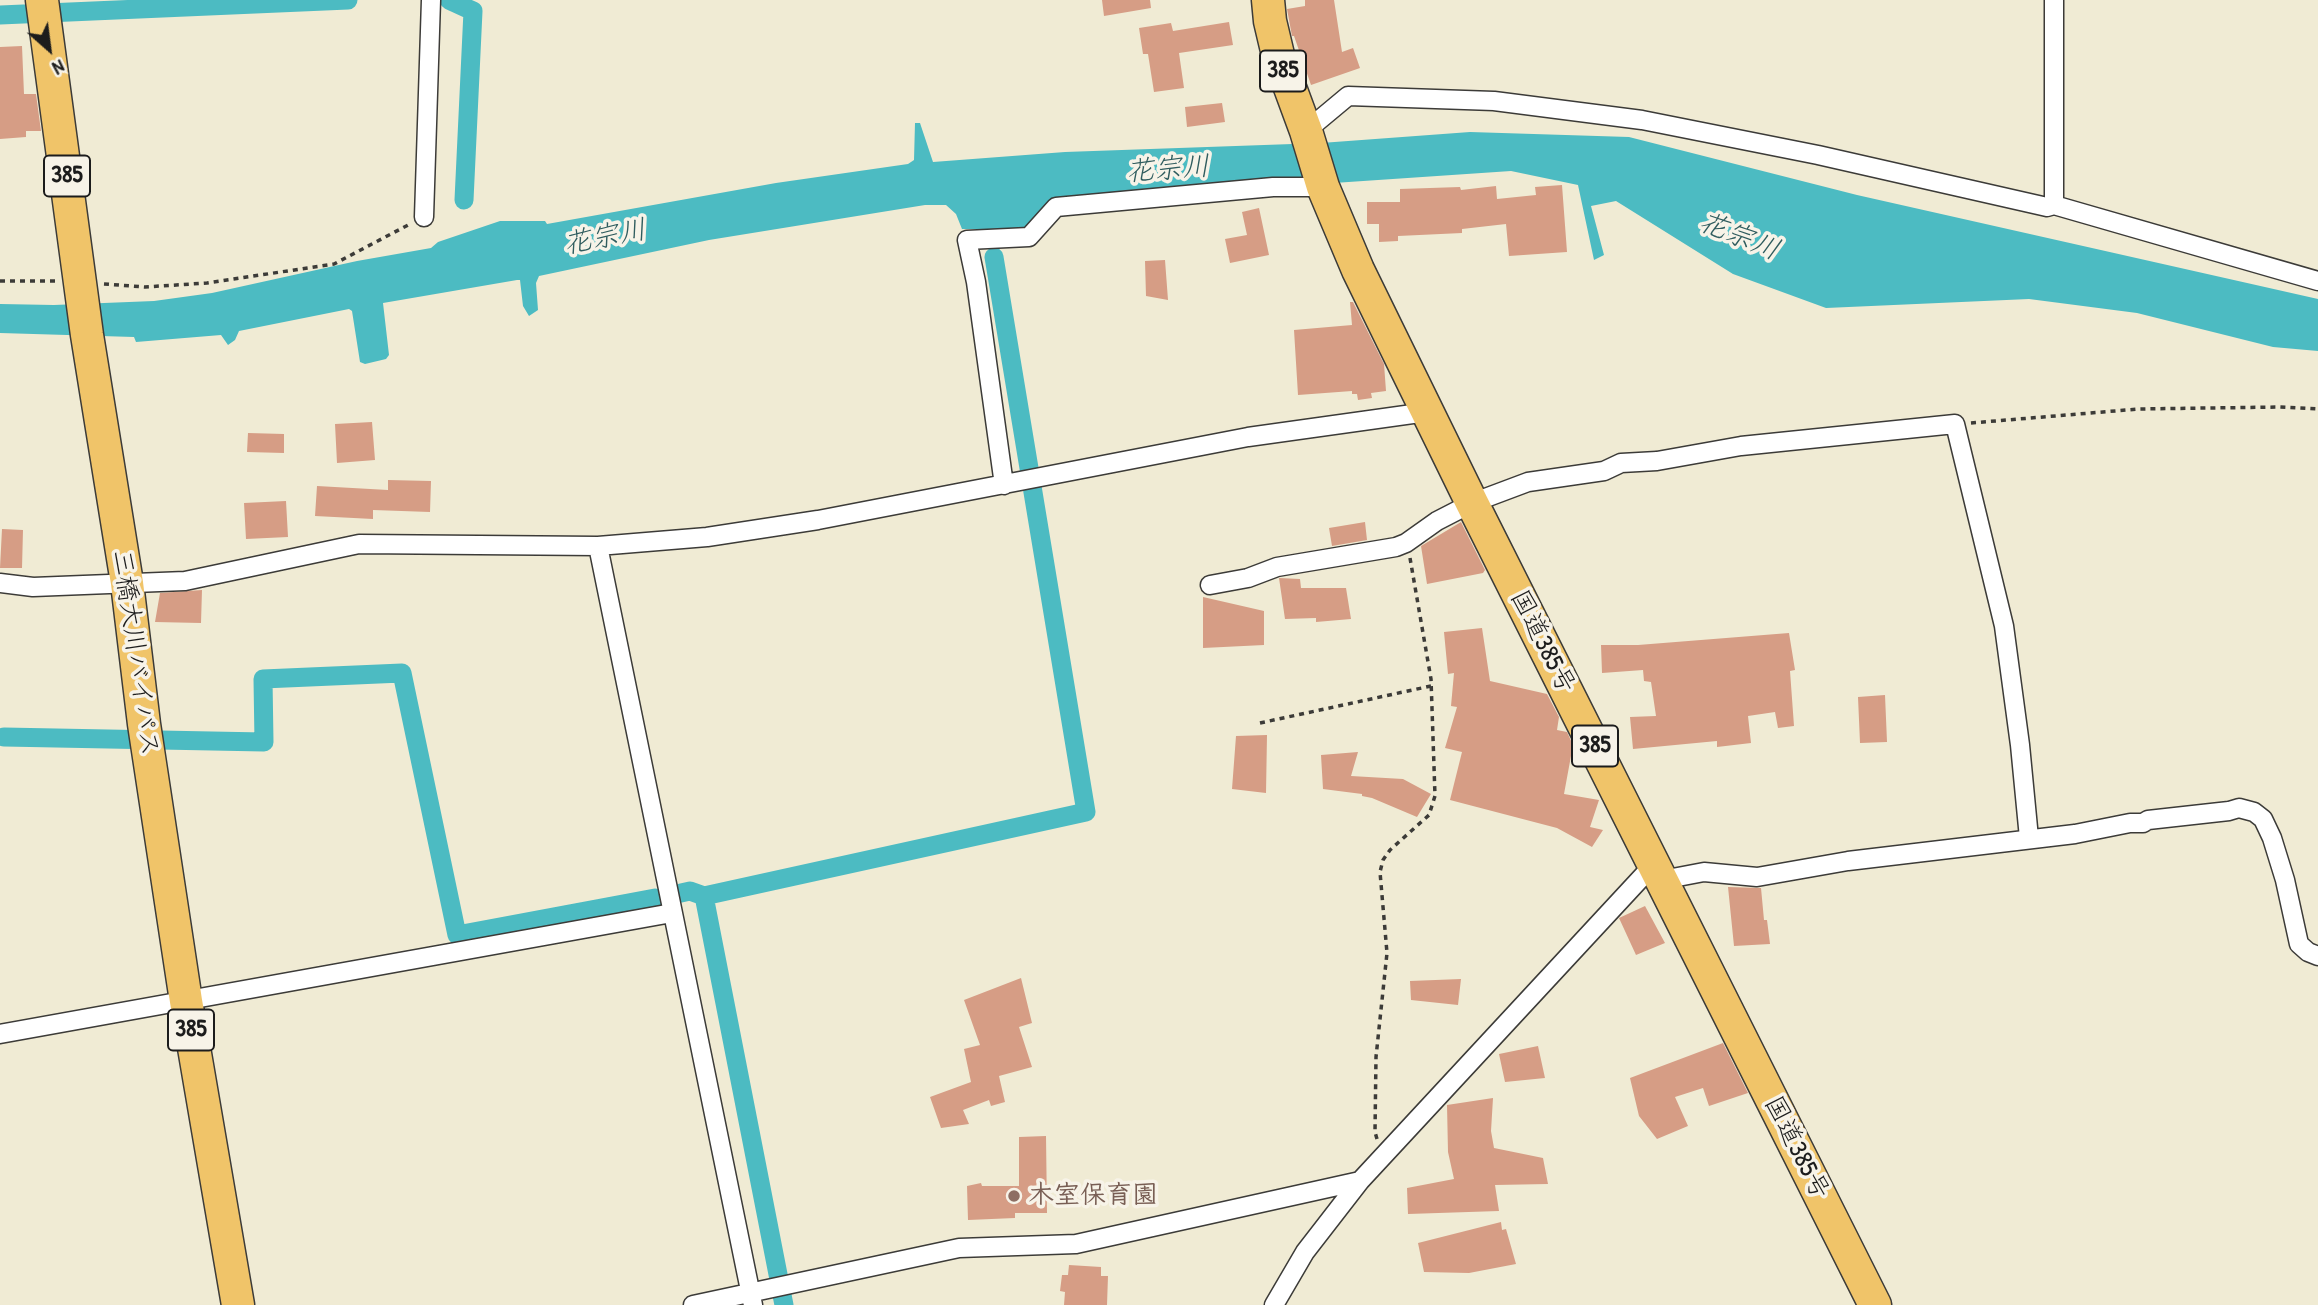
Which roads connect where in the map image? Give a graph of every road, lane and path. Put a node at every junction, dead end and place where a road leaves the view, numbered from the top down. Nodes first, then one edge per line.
1 (42, 0) edge
2 (431, 0) edge
3 (1268, 0) edge
4 (2054, 0) edge
5 (1307, 135) junction
6 (1322, 186) junction
7 (2054, 205) junction
8 (425, 217) joint
9 (0, 281) edge
10 (2318, 281) edge
11 (83, 288) junction
12 (2318, 409) edge
13 (1427, 412) junction
14 (1955, 424) junction
15 (1009, 484) junction
16 (1472, 503) junction
17 (1406, 542) junction
18 (598, 546) junction
19 (0, 583) edge
20 (127, 583) junction
21 (1210, 584) dead end
22 (1431, 686) junction
23 (1260, 723) dead end
24 (2029, 838) junction
25 (1658, 872) junction
26 (672, 913) junction
27 (2318, 956) edge
28 (186, 1001) junction
29 (0, 1034) edge
30 (1383, 1156) junction
31 (1360, 1181) junction
32 (758, 1296) edge
33 (238, 1305) edge
34 (692, 1305) edge
35 (1274, 1305) edge
36 (1875, 1305) edge

1 - 11 highway, 三橋大川バイパス / 385
2 - 8 street
3 - 5 highway, 国道385号 / 385
4 - 7 street
5 - 6 highway, 国道385号 / 385
5 - 7 street
6 - 13 highway, 国道385号 / 385
6 - 15 street
7 - 10 street
8 - 11 path
9 - 11 path
11 - 20 highway, 三橋大川バイパス / 385
12 - 14 path
13 - 15 street
13 - 16 highway, 国道385号 / 385
14 - 16 street
14 - 24 street
15 - 18 street
16 - 17 street
16 - 25 highway, 国道385号 / 385
17 - 21 street
17 - 22 path
18 - 20 street
18 - 26 street
19 - 20 street
20 - 28 highway, 三橋大川バイパス / 385
22 - 23 path
22 - 30 path
24 - 25 street
24 - 27 street
25 - 30 street
25 - 36 highway, 国道385号 / 385
26 - 28 street
26 - 32 street
28 - 29 street
28 - 33 highway, 三橋大川バイパス / 385
30 - 31 street
31 - 32 street
31 - 35 street
32 - 34 street

